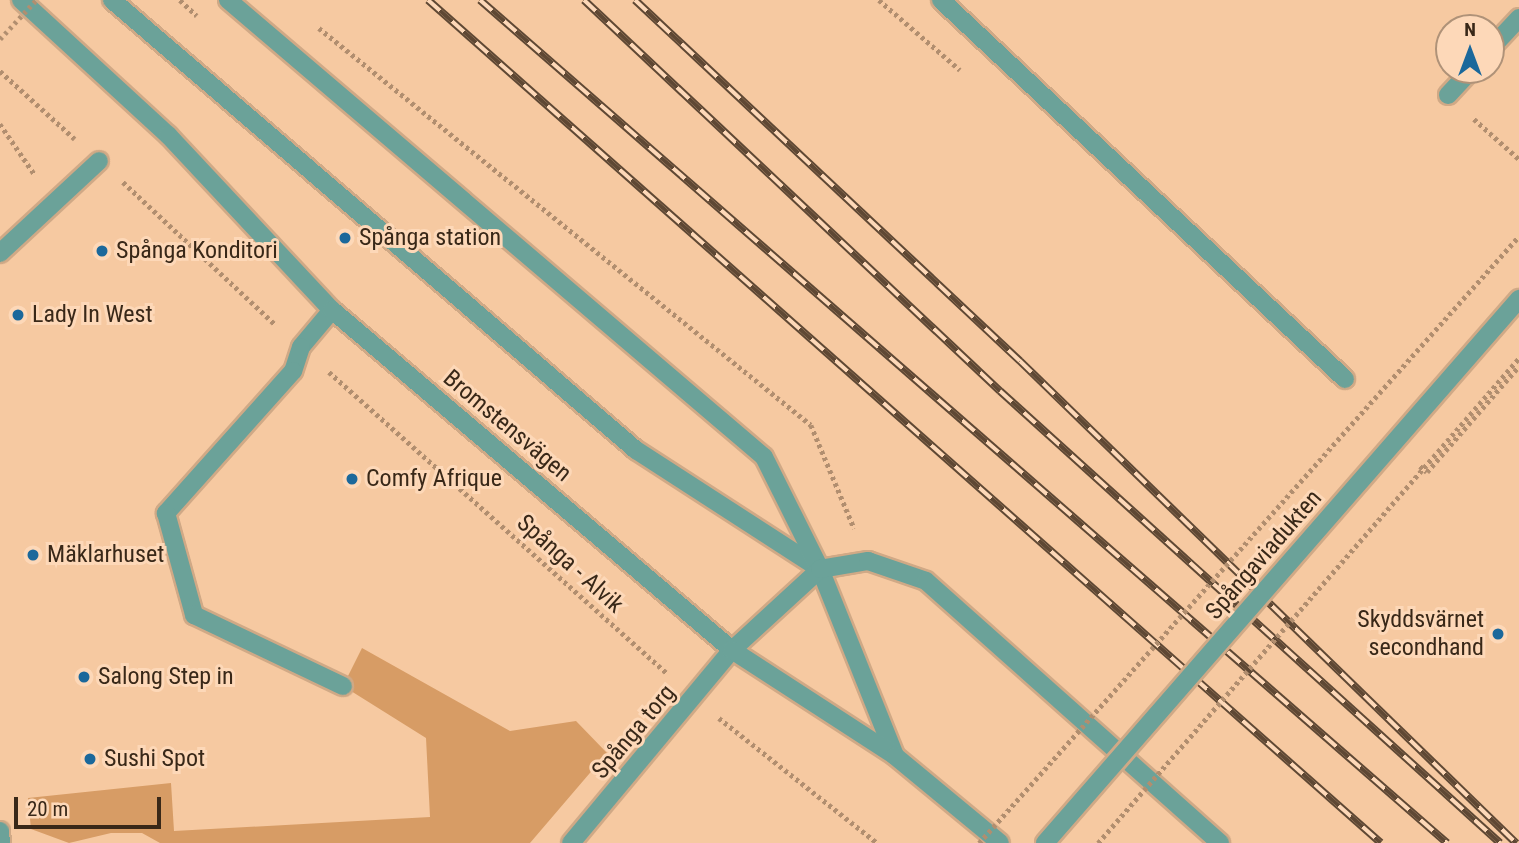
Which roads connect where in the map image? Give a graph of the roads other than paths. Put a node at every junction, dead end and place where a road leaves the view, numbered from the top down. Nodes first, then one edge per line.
1 (21, 0) edge
2 (112, 0) edge
3 (228, 0) edge
4 (941, 0) edge
5 (1519, 18) edge
6 (1505, 33) edge
7 (1458, 84) edge
8 (1448, 95) road end
9 (99, 160) road end
10 (0, 253) edge
11 (1519, 299) edge
12 (332, 310) junction
13 (1345, 379) dead end
14 (820, 569) junction
15 (732, 650) junction
16 (343, 686) dead end
17 (895, 756) junction
18 (0, 831) edge
19 (1, 843) edge
20 (571, 843) edge
21 (1000, 843) edge
22 (1045, 843) edge
23 (1220, 843) edge

1 - 12 street, Bromstensvägen
2 - 14 street
3 - 14 street
4 - 13 street
5 - 6 street
7 - 8 street
9 - 10 street
11 - 22 street, Spångaviadukten, bridge
12 - 15 street, Bromstensvägen
12 - 16 street
14 - 15 street, Spånga torg
14 - 17 street
14 - 23 street
15 - 17 street, Bromstensvägen
15 - 20 street, Spånga torg
17 - 21 street, Bromstensvägen
18 - 19 street

